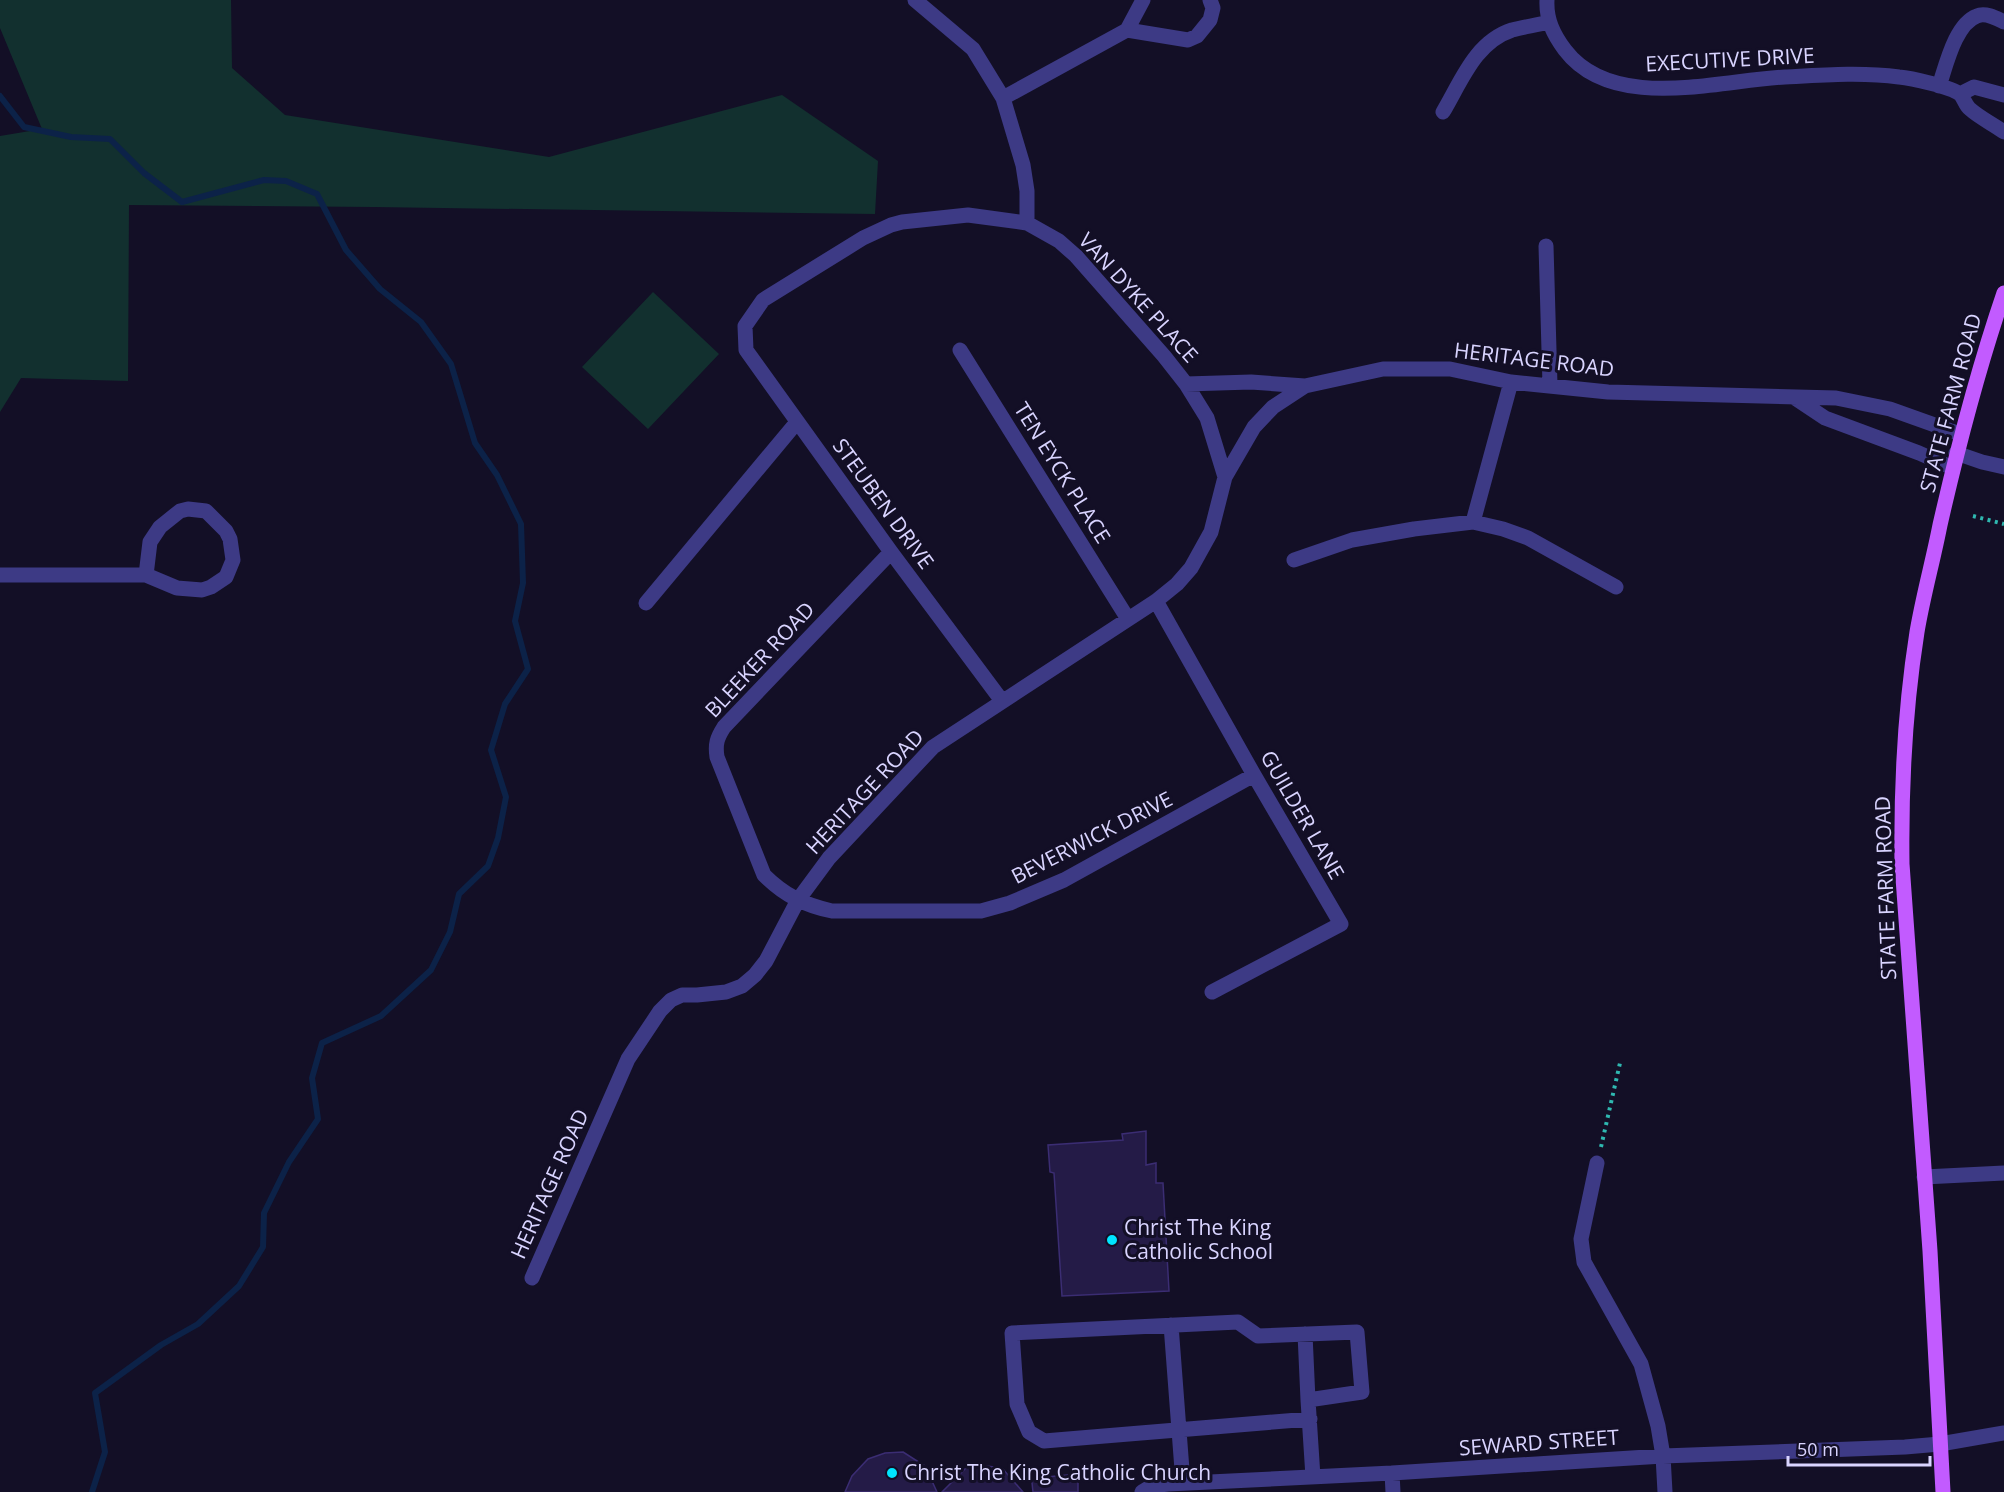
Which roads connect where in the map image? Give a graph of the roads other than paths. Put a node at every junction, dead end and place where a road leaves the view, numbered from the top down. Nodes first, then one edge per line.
1 (915, 0) edge
2 (1143, 0) edge
3 (1210, 0) edge
4 (1547, 0) edge
5 (1549, 22) junction
6 (2004, 22) edge
7 (1127, 30) junction
8 (1939, 86) junction
9 (1960, 94) junction
10 (2004, 95) edge
11 (1003, 98) junction
12 (1443, 112) dead end
13 (2004, 132) edge
14 (1027, 223) junction
15 (1546, 246) dead end
16 (2004, 293) edge
17 (745, 326) joint
18 (960, 350) dead end
19 (1511, 382) junction
20 (1186, 384) junction
21 (1550, 385) junction
22 (1305, 386) junction
23 (1795, 398) junction
24 (797, 422) junction
25 (1960, 434) junction
26 (1954, 460) junction
27 (2004, 467) edge
28 (1225, 477) junction
29 (1473, 522) junction
30 (891, 552) junction
31 (1294, 560) dead end
32 (0, 575) edge
33 (146, 575) junction
34 (1616, 587) dead end
35 (1156, 600) junction
36 (646, 603) dead end
37 (1128, 619) junction
38 (1002, 701) junction
39 (1254, 775) junction
40 (798, 900) junction
41 (1212, 992) dead end
42 (1598, 1163) road end
43 (2004, 1173) edge
44 (1924, 1177) junction
45 (532, 1278) dead end
46 (1172, 1325) junction
47 (1305, 1334) junction
48 (1308, 1400) junction
49 (1310, 1419) junction
50 (1179, 1430) junction
51 (2004, 1433) edge
52 (1940, 1444) junction
53 (1663, 1456) junction
54 (1392, 1473) junction
55 (1313, 1477) junction
56 (1183, 1483) junction
57 (1142, 1492) edge
58 (1393, 1492) edge
59 (1665, 1492) edge
60 (1943, 1492) edge

1 - 11 street
2 - 7 street
3 - 7 street
4 - 5 street, EXECUTIVE DRIVE
5 - 8 street, EXECUTIVE DRIVE
5 - 12 street
6 - 8 street
7 - 11 street
8 - 9 street, EXECUTIVE DRIVE
9 - 10 street, EXECUTIVE DRIVE
9 - 13 street, EXECUTIVE DRIVE
11 - 14 street
14 - 17 street, VAN DYKE PLACE
14 - 20 street, VAN DYKE PLACE
15 - 21 street
16 - 25 main road, STATE FARM ROAD
17 - 24 street, STEUBEN DRIVE
18 - 37 street, TEN EYCK PLACE
19 - 21 street, HERITAGE ROAD
19 - 22 street, HERITAGE ROAD
19 - 29 street
20 - 22 street, HERITAGE ROAD
20 - 28 street, VAN DYKE PLACE
21 - 23 street, HERITAGE ROAD
22 - 28 street, HERITAGE ROAD
23 - 25 street, HERITAGE ROAD
23 - 26 street
24 - 30 street, STEUBEN DRIVE
24 - 36 street
25 - 26 main road, STATE FARM ROAD
26 - 27 street
26 - 44 main road, STATE FARM ROAD
28 - 35 street, HERITAGE ROAD
29 - 31 street
29 - 34 street
30 - 38 street, STEUBEN DRIVE
30 - 40 street, BLEEKER ROAD
32 - 33 street
33 - 33 street
35 - 37 street, HERITAGE ROAD
35 - 39 street, GUILDER LANE
37 - 38 street, HERITAGE ROAD
38 - 40 street, HERITAGE ROAD
39 - 40 street, BEVERWICK DRIVE
39 - 41 street, GUILDER LANE
40 - 45 street, HERITAGE ROAD
42 - 53 street
43 - 44 street
44 - 52 main road, STATE FARM ROAD
46 - 47 street
46 - 50 street
46 - 50 street
47 - 48 street
47 - 48 street
48 - 49 street
49 - 50 street
49 - 55 street
50 - 56 street
51 - 52 street, SEWARD STREET
52 - 53 street, SEWARD STREET
52 - 60 main road, STATE FARM ROAD
53 - 54 street, SEWARD STREET
53 - 59 street
54 - 55 street, SEWARD STREET
54 - 58 street
55 - 56 street, SEWARD STREET
56 - 57 street, SEWARD STREET

